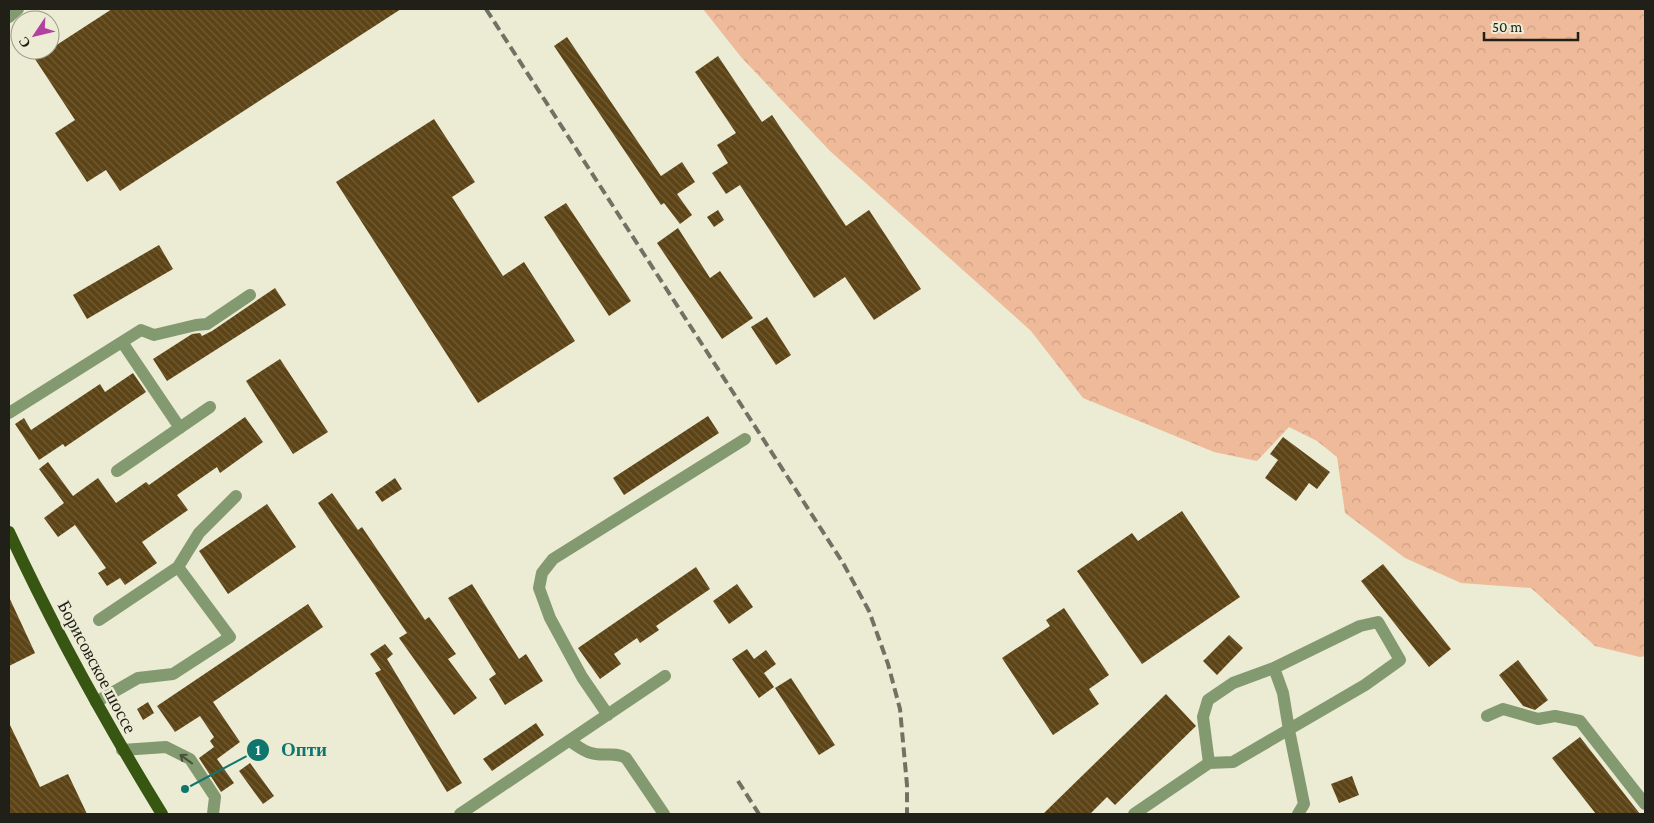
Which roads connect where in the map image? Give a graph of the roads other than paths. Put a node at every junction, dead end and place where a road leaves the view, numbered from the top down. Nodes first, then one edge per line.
1 (18, 9) edge
2 (9, 17) edge
3 (250, 295) dead end
4 (122, 342) junction
5 (210, 407) dead end
6 (9, 413) edge
7 (180, 428) junction
8 (745, 439) dead end
9 (117, 471) dead end
10 (236, 496) dead end
11 (9, 532) edge
12 (178, 567) junction
13 (99, 620) dead end
14 (1274, 668) junction
15 (665, 676) dead end
16 (96, 702) junction
17 (608, 714) junction
18 (1487, 716) dead end
19 (1288, 730) junction
20 (570, 740) junction
21 (122, 750) junction
22 (1209, 763) junction
23 (1645, 804) edge
24 (162, 814) edge
25 (213, 814) edge
26 (460, 814) edge
27 (664, 814) edge
28 (1134, 814) edge
29 (1298, 814) edge

1 - 2 lane
3 - 4 lane
4 - 6 lane
4 - 7 lane
5 - 7 lane
7 - 9 lane
8 - 17 lane
10 - 12 lane
11 - 16 main road, Борисовское шоссе
12 - 13 lane
12 - 16 lane
14 - 19 lane
14 - 19 lane
14 - 22 lane
15 - 17 lane
16 - 21 main road, Борисовское шоссе
17 - 20 lane
18 - 23 lane
19 - 22 lane
19 - 29 lane
20 - 26 lane
20 - 27 lane
21 - 24 main road, Борисовское шоссе
25 -> 21 lane
22 - 28 lane

